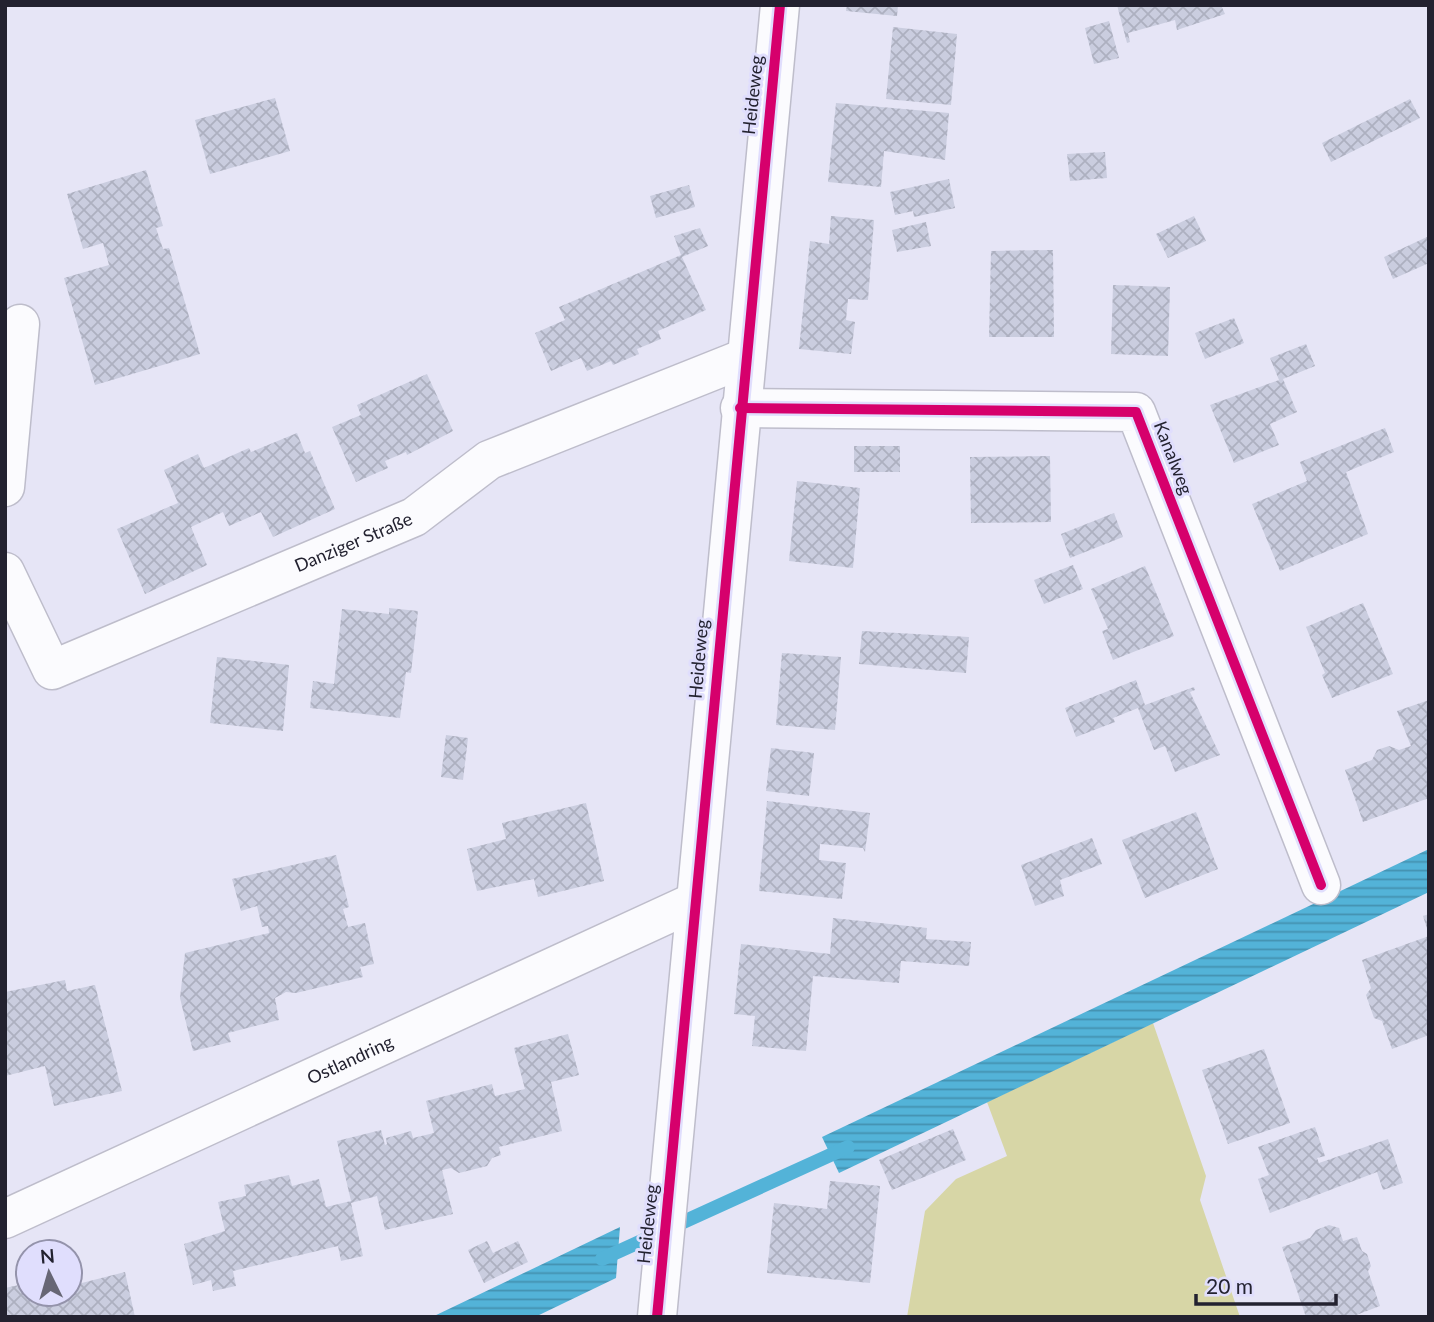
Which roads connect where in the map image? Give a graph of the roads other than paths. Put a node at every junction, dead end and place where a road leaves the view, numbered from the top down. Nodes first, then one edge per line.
1 (780, 5) edge
2 (20, 324) dead end
3 (745, 358) junction
4 (740, 408) junction
5 (5, 487) edge
6 (5, 572) edge
7 (1321, 885) dead end
8 (694, 902) junction
9 (5, 1219) edge
10 (657, 1317) edge

1 - 3 street, Heideweg
2 - 5 street
3 - 4 street, Heideweg
3 - 6 street, Danziger Straße
4 - 7 street, Kanalweg
4 - 8 street, Heideweg
8 - 9 street, Ostlandring
8 - 10 street, Heideweg

